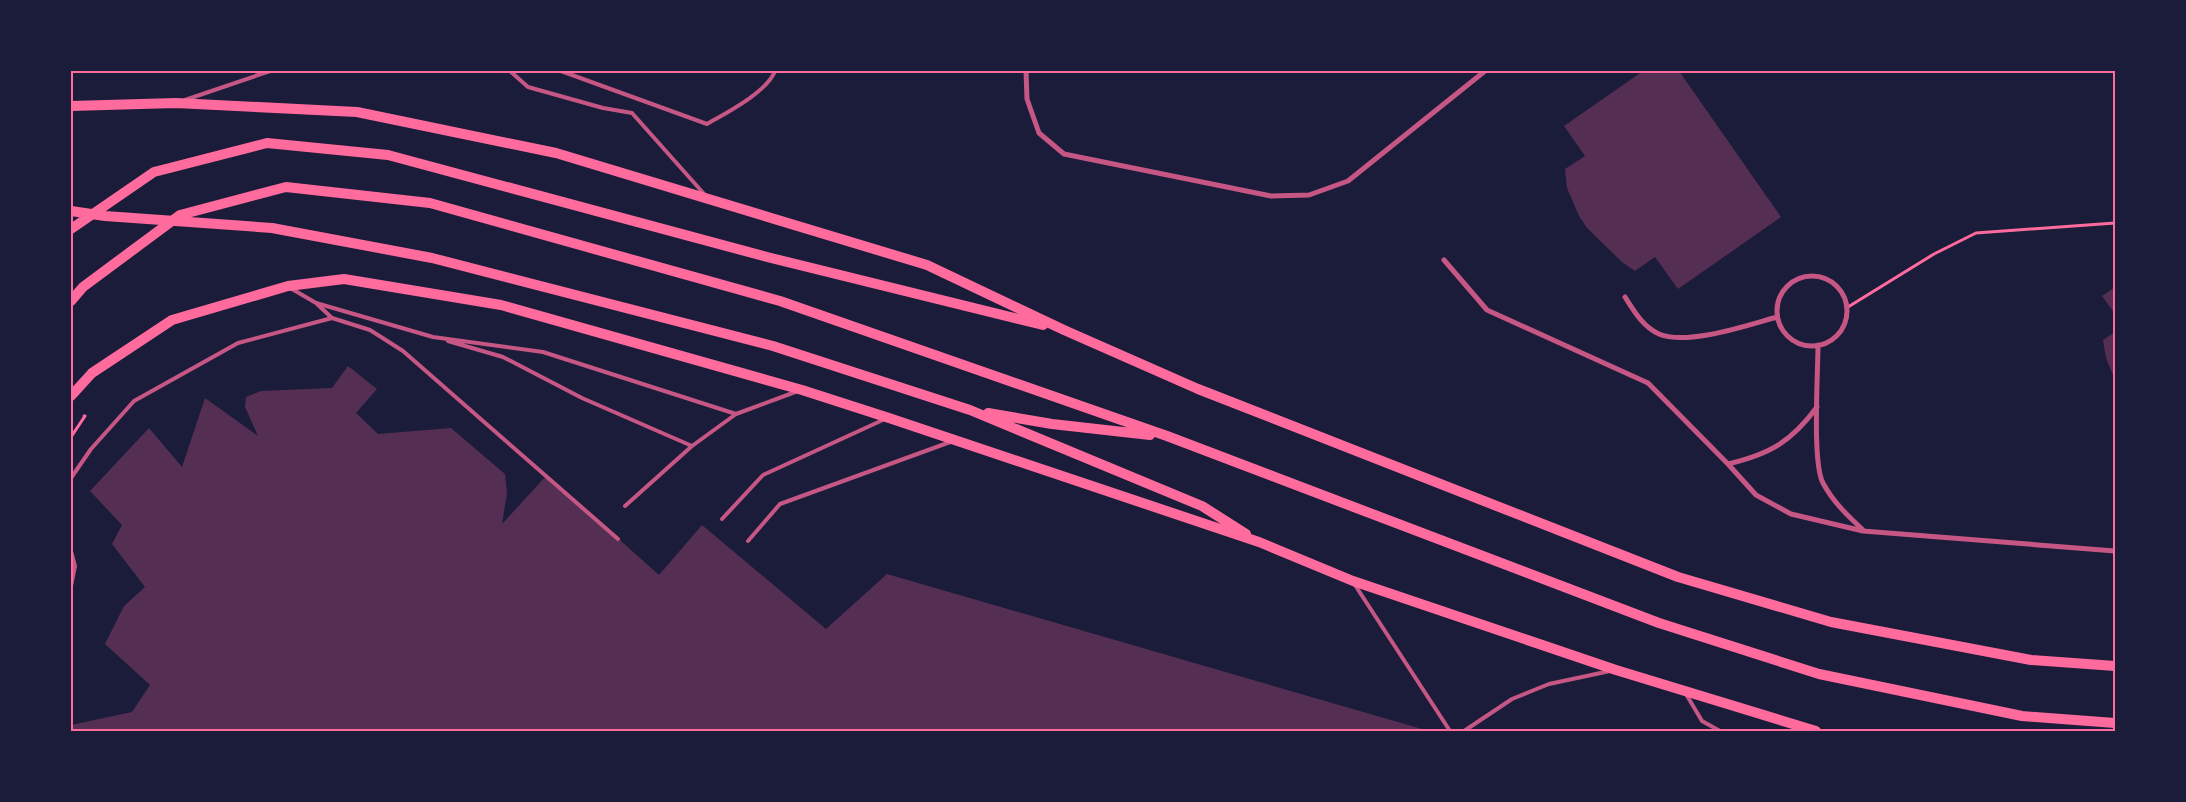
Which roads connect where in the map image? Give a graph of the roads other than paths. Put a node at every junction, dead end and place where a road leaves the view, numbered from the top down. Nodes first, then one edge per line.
1 (270, 71) edge
2 (510, 71) edge
3 (561, 71) edge
4 (775, 71) edge
5 (1026, 71) edge
6 (1485, 71) edge
7 (176, 104) junction
8 (71, 106) edge
9 (708, 199) junction
10 (71, 211) edge
11 (71, 230) edge
12 (1444, 260) dead end
13 (288, 286) junction
14 (1625, 297) dead end
15 (71, 301) edge
16 (316, 303) junction
17 (1777, 317) junction
18 (332, 318) junction
19 (1064, 330) junction
20 (433, 337) junction
21 (1818, 345) junction
22 (802, 390) junction
23 (71, 396) edge
24 (1818, 407) junction
25 (970, 410) junction
26 (736, 414) junction
27 (889, 418) junction
28 (1167, 436) junction
29 (958, 440) junction
30 (692, 446) junction
31 (1728, 464) junction
32 (71, 478) edge
33 (625, 506) dead end
34 (722, 519) dead end
35 (1863, 531) junction
36 (618, 539) dead end
37 (748, 541) dead end
38 (1259, 542) junction
39 (71, 551) edge
40 (2115, 551) edge
41 (1353, 580) junction
42 (71, 586) edge
43 (2115, 666) edge
44 (1616, 670) junction
45 (1684, 689) junction
46 (2115, 723) edge
47 (1450, 731) edge
48 (1464, 731) edge
49 (1720, 731) edge
50 (1816, 731) edge

1 - 7 lane
2 - 9 lane
3 - 4 lane
5 - 6 street
7 - 8 main road
7 - 9 main road
9 - 19 main road
10 - 25 main road
11 - 19 main road
12 - 31 street
13 - 16 lane
13 - 22 main road
13 - 23 main road
14 - 17 street
15 - 28 main road
16 - 18 lane
16 - 20 lane
17 - 21 street
17 - 21 street
18 - 32 lane
18 - 36 lane
19 - 43 main road
20 - 26 lane
20 - 30 lane
21 - 24 street
22 - 26 lane
22 - 27 main road
24 - 31 street
24 - 35 street
25 - 28 main road
25 - 38 main road
26 - 30 lane
27 - 29 main road
27 - 34 lane
28 - 46 main road
29 - 37 lane
29 - 38 main road
30 - 33 lane
31 - 35 street
35 - 40 street
38 - 41 main road
39 - 42 lane
41 - 44 main road
41 - 47 lane
44 - 45 main road
44 - 48 lane
45 - 49 lane
45 - 50 main road

